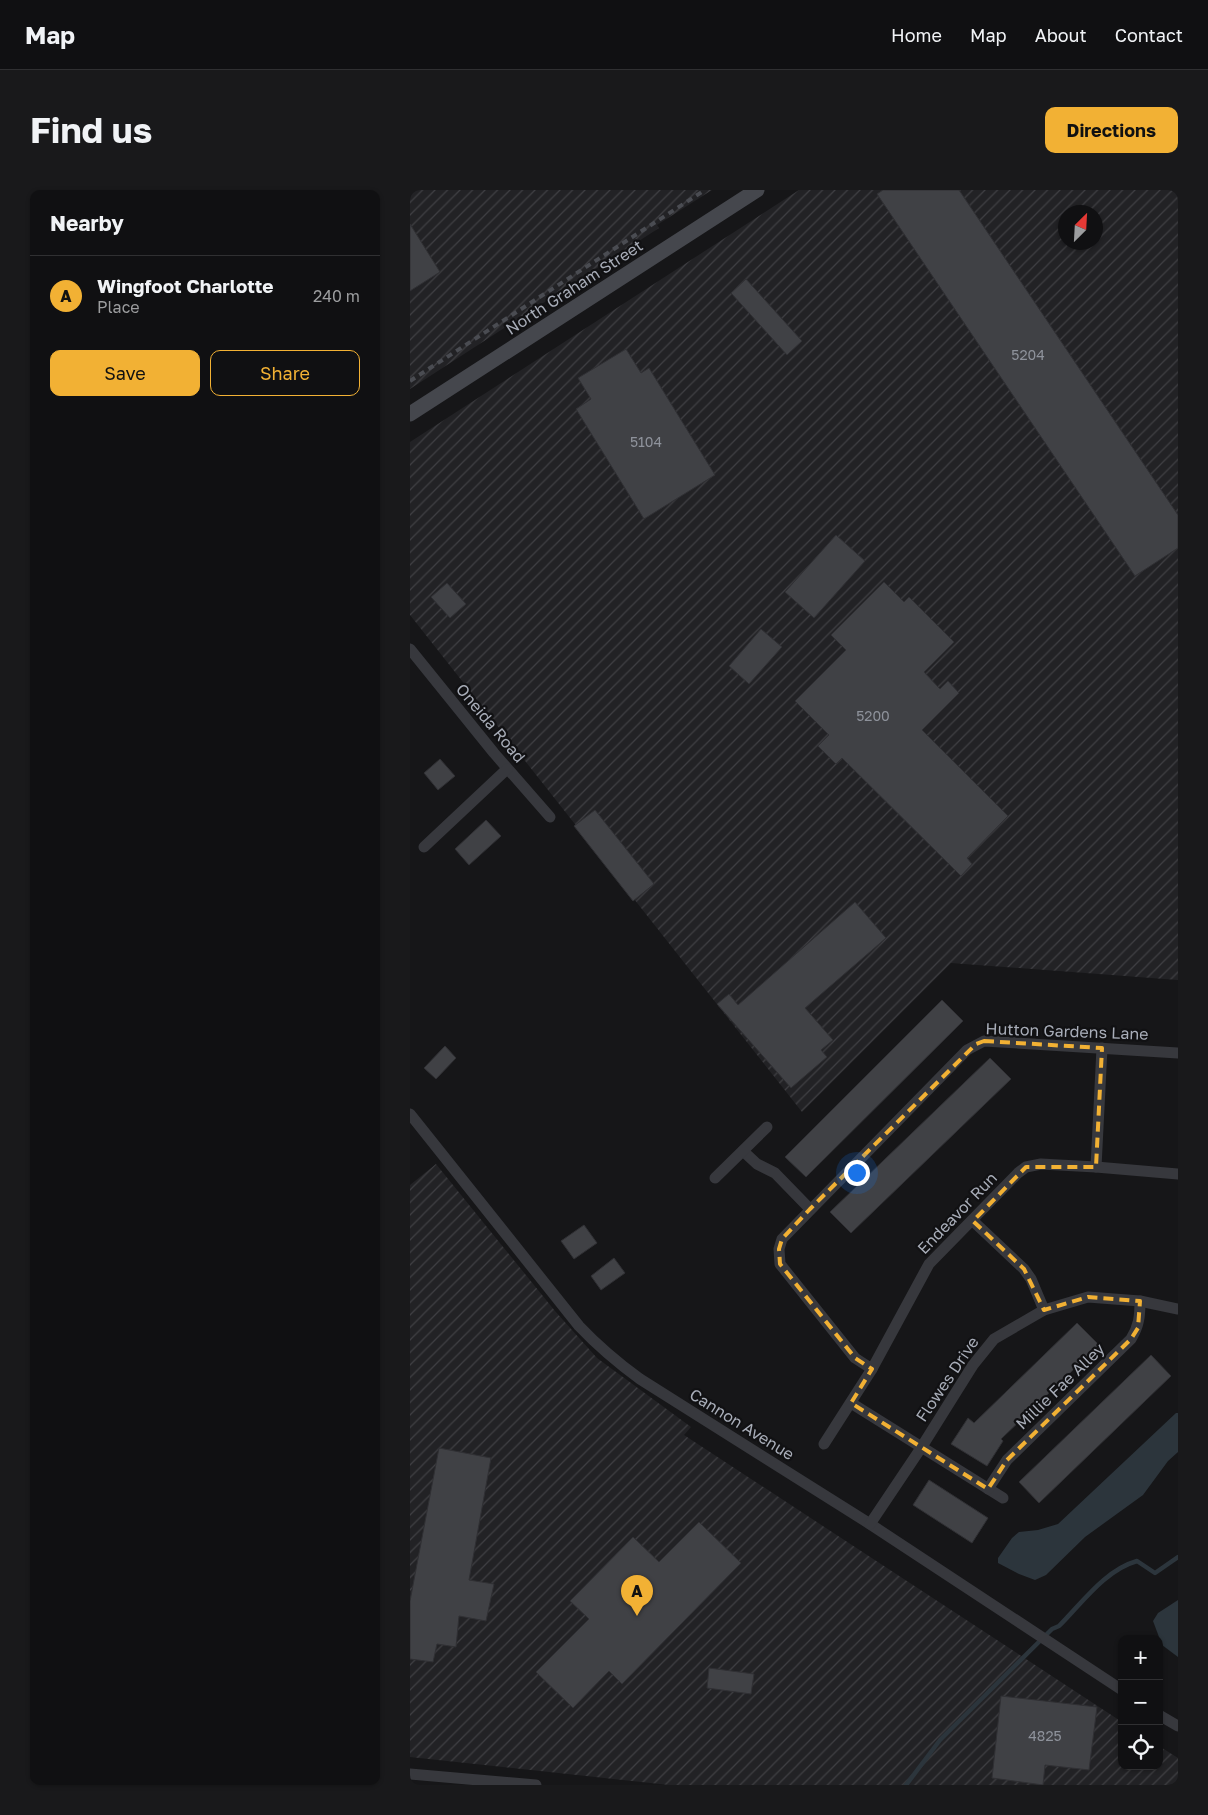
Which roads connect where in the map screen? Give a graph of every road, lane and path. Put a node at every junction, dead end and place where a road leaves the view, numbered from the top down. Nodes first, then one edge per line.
1 (757, 190) edge
2 (410, 414) edge
3 (410, 649) edge
4 (507, 769) junction
5 (550, 817) dead end
6 (424, 847) dead end
7 (1102, 1048) junction
8 (1178, 1053) edge
9 (410, 1114) edge
10 (767, 1127) dead end
11 (743, 1150) junction
12 (1096, 1167) junction
13 (1178, 1174) edge
14 (715, 1178) dead end
15 (810, 1209) junction
16 (973, 1221) junction
17 (1140, 1301) junction
18 (1178, 1309) edge
19 (1044, 1310) junction
20 (872, 1369) junction
21 (851, 1403) junction
22 (824, 1444) dead end
23 (921, 1448) junction
24 (988, 1489) junction
25 (1003, 1498) dead end
26 (870, 1524) junction
27 (1118, 1687) edge
28 (1163, 1717) edge
29 (1178, 1726) edge
30 (410, 1774) edge
31 (536, 1785) edge

1 - 2 main road, North Graham Street
3 - 4 street, Oneida Road
4 - 5 street, Oneida Road
4 - 6 street
7 - 8 street, Hutton Gardens Lane
7 - 12 street
7 - 15 street, Hutton Gardens Lane
9 - 26 street, Cannon Avenue
10 - 11 street
11 - 14 street
11 - 15 street
12 - 13 street, Endeavor Run
12 - 16 street, Endeavor Run
15 - 20 street, Hutton Gardens Lane
16 - 19 street
16 - 20 street, Endeavor Run
17 - 18 street, Flowes Drive
17 - 19 street, Flowes Drive
17 - 24 street, Millie Fae Alley
19 - 23 street, Flowes Drive
20 - 21 street, Endeavor Run
21 - 22 street, Endeavor Run
21 - 23 street
23 - 24 street
23 - 26 street, Flowes Drive
24 - 25 street
26 - 27 street, Cannon Avenue
28 - 29 street
30 - 31 street

